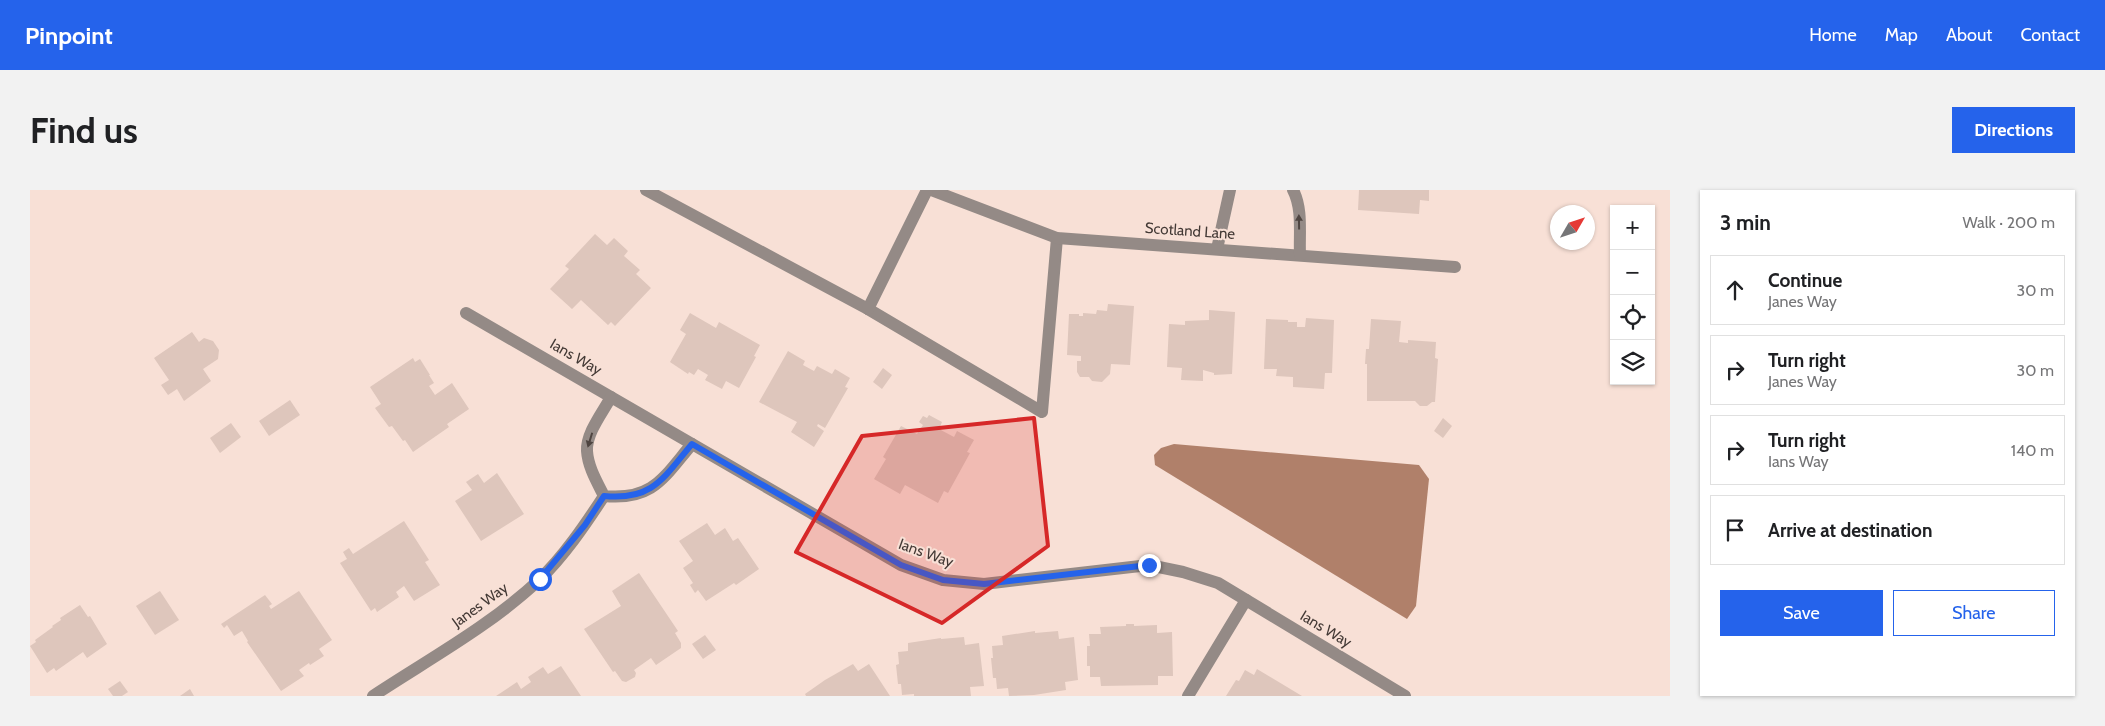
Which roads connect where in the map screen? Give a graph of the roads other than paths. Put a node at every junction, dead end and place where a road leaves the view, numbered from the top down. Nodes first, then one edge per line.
1 (646, 190) edge
2 (929, 190) edge
3 (1230, 190) edge
4 (1293, 190) edge
5 (1057, 238) junction
6 (1217, 249) junction
7 (1300, 255) junction
8 (1455, 267) dead end
9 (868, 309) junction
10 (466, 312) dead end
11 (611, 396) junction
12 (692, 444) junction
13 (604, 496) junction
14 (1246, 600) junction
15 (373, 696) edge
16 (1188, 696) edge
17 (1405, 696) edge

1 - 9 street
2 - 5 street, Scotland Lane
2 - 9 street
3 - 6 street
7 -> 4 street
5 - 6 street, Scotland Lane
5 - 9 street
6 - 7 street, Scotland Lane
7 - 8 street, Scotland Lane
10 - 11 street, Ians Way
11 - 12 street, Ians Way
11 -> 13 street
12 - 13 street
12 - 14 street, Ians Way
13 - 15 street, Janes Way
14 - 16 street
14 - 17 street, Ians Way

